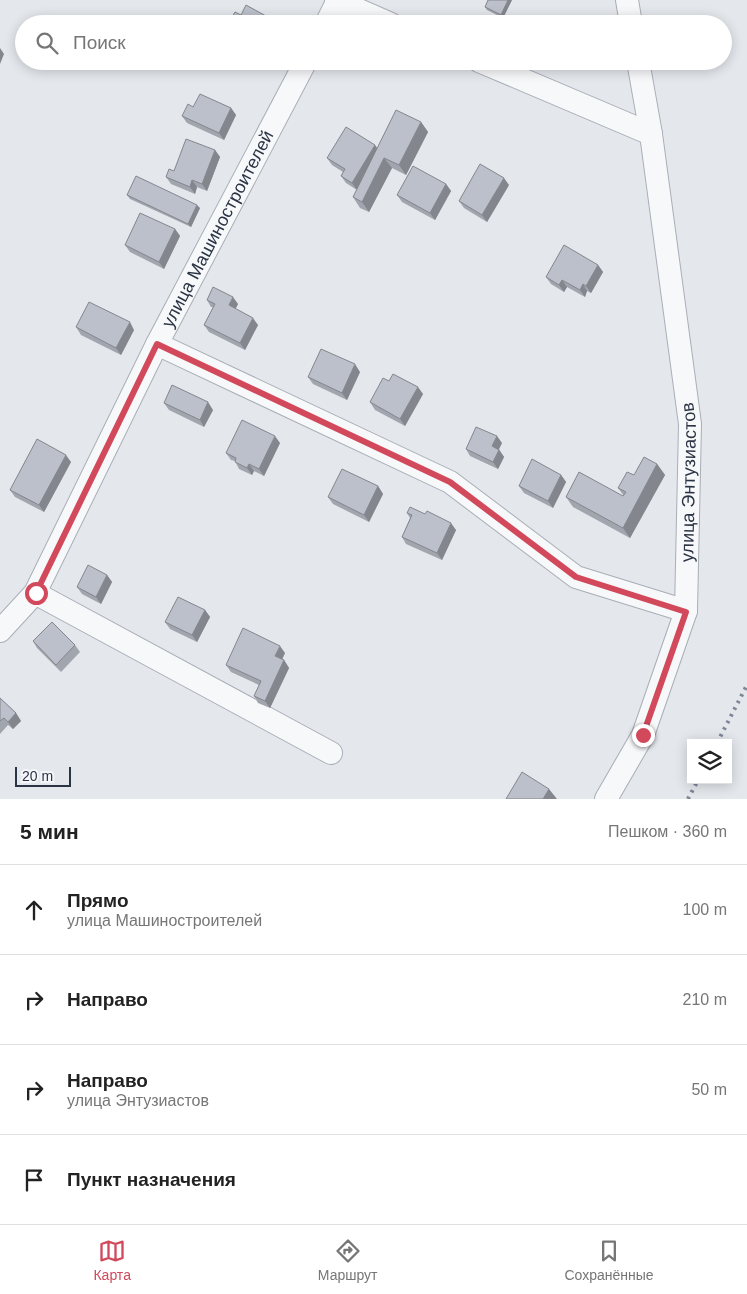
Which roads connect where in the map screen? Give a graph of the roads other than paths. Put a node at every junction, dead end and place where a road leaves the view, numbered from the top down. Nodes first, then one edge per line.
1 (337, 0) edge
2 (627, 0) edge
3 (330, 15) edge
4 (371, 15) edge
5 (630, 15) edge
6 (301, 70) edge
7 (500, 70) edge
8 (640, 70) edge
9 (651, 134) junction
10 (157, 344) junction
11 (36, 593) junction
12 (686, 612) junction
13 (0, 631) edge
14 (331, 753) dead end
15 (606, 799) edge

1 - 3 street
1 - 4 street
2 - 5 street
6 - 10 street, улица Машиностроителей
7 - 9 street
8 - 9 street, улица Энтузиастов
9 - 12 street, улица Энтузиастов
10 - 11 street, улица Машиностроителей
10 - 12 street
11 - 13 street, улица Машиностроителей
11 - 14 street
12 - 15 street, улица Энтузиастов

